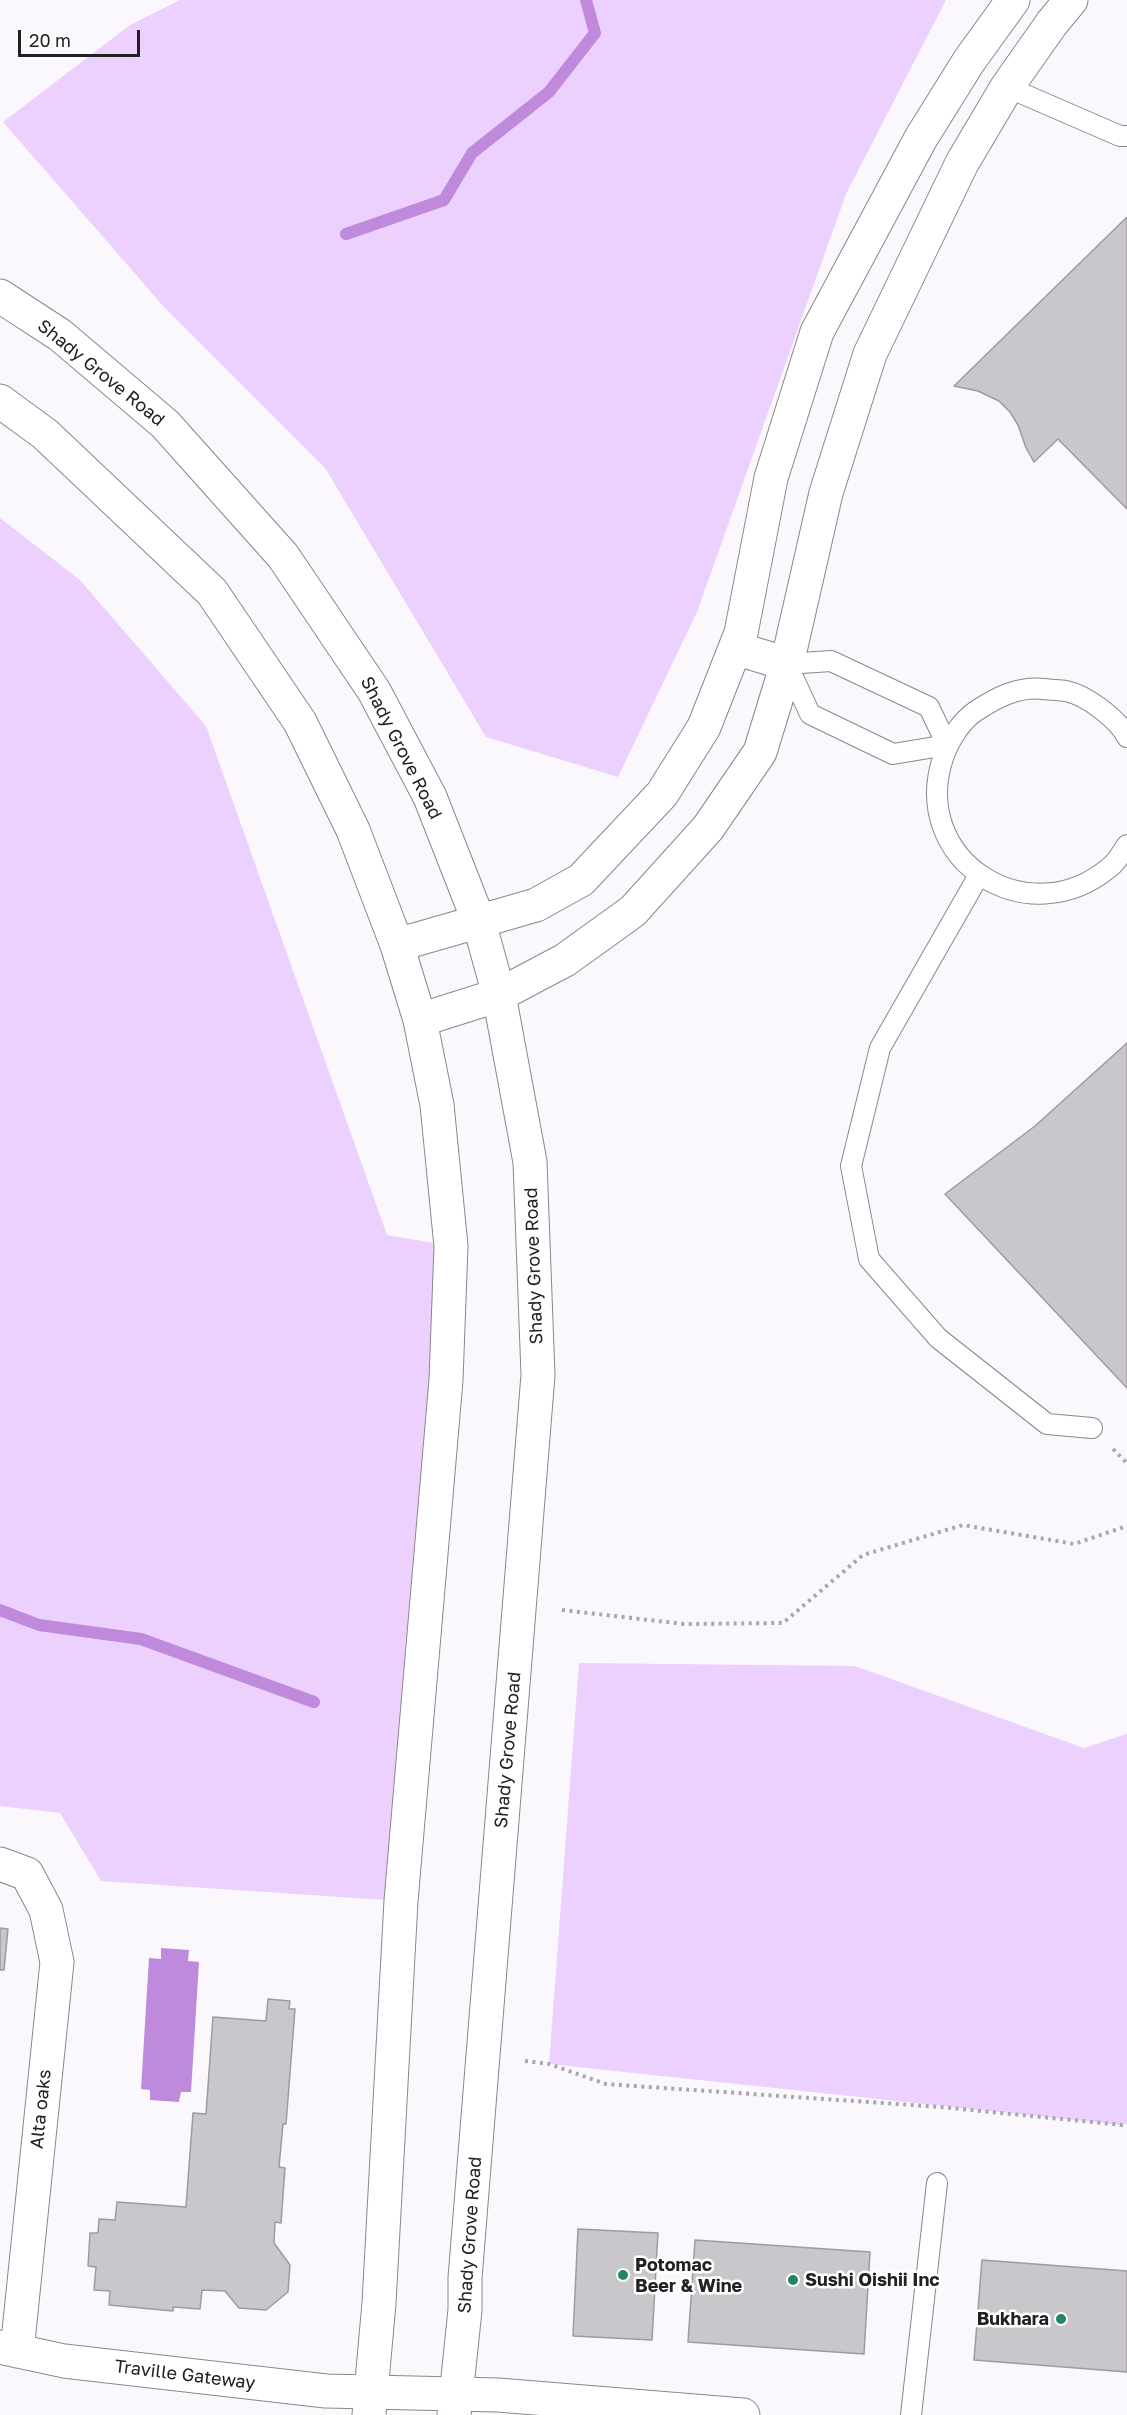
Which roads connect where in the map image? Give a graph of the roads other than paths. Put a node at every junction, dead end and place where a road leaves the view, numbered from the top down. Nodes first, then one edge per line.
1 (1013, 0) edge
2 (1071, 0) edge
3 (969, 61) junction
4 (1007, 87) junction
5 (1127, 136) edge
6 (0, 296) edge
7 (0, 401) edge
8 (735, 648) junction
9 (787, 664) junction
10 (1127, 737) edge
11 (947, 746) junction
12 (1127, 845) edge
13 (979, 875) junction
14 (479, 922) junction
15 (397, 945) junction
16 (499, 995) junction
17 (420, 1020) junction
18 (1092, 1428) dead end
19 (13, 1869) edge
20 (937, 2183) dead end
21 (8, 2349) edge
22 (370, 2404) edge
23 (455, 2404) edge
24 (743, 2415) edge
25 (911, 2415) edge

1 - 3 main road
2 - 4 main road
3 - 4 main road
3 - 8 main road
4 - 5 lane
4 - 9 main road
6 - 14 main road, Shady Grove Road
7 - 15 main road
8 - 9 main road
8 - 14 main road
9 - 11 lane
9 - 11 lane
9 - 16 main road
10 - 11 lane
11 - 13 lane
12 - 13 lane
13 - 18 lane
14 - 15 main road
14 - 16 main road, Shady Grove Road
15 - 17 main road
16 - 17 main road
16 - 23 main road, Shady Grove Road
17 - 22 main road
19 - 21 main road, Alta oaks
20 - 25 lane
21 - 22 main road, Traville Gateway
22 - 23 main road, Traville Gateway
23 - 24 main road, Traville Gateway

